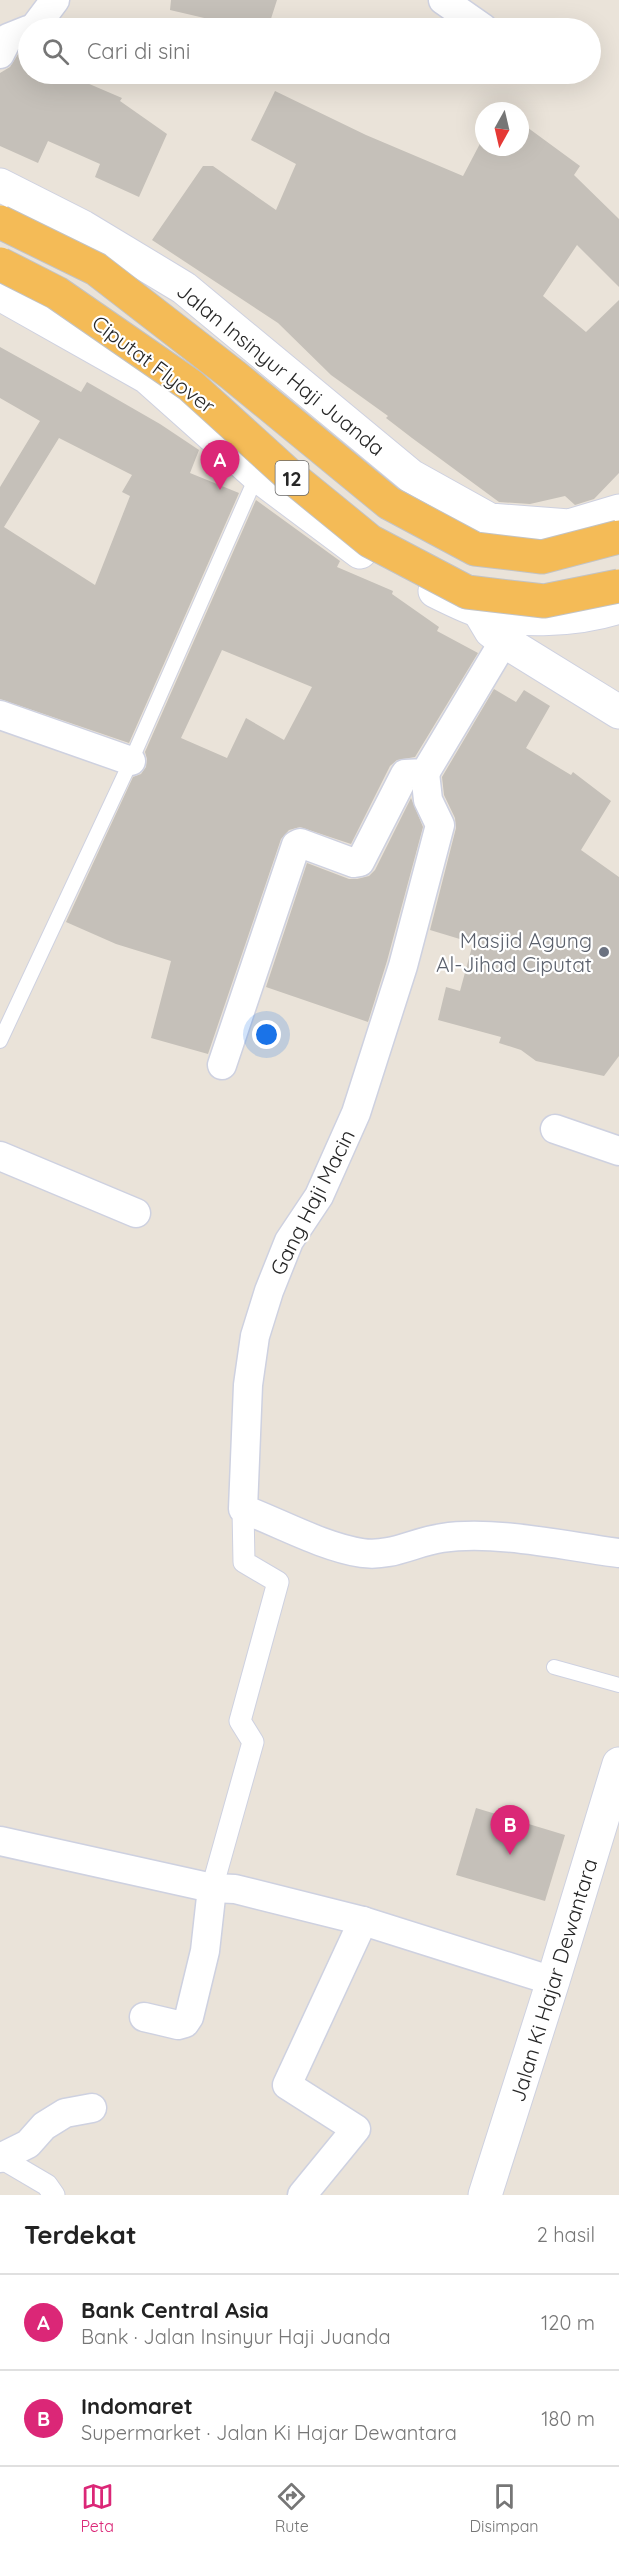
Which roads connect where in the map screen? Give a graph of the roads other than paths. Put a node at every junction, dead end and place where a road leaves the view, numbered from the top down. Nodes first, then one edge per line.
1 (55, 0) edge
2 (443, 0) edge
3 (42, 18) edge
4 (469, 18) edge
5 (18, 34) edge
6 (0, 54) edge
7 (0, 186) edge
8 (0, 222) edge
9 (83, 227) junction
10 (0, 264) edge
11 (0, 294) edge
12 (42, 318) junction
13 (257, 475) junction
14 (619, 511) edge
15 (619, 537) edge
16 (619, 586) edge
17 (619, 607) edge
18 (479, 611) junction
19 (504, 641) junction
20 (619, 712) edge
21 (0, 715) edge
22 (130, 761) junction
23 (425, 773) junction
24 (0, 1041) edge
25 (222, 1065) dead end
26 (555, 1129) dead end
27 (619, 1151) edge
28 (0, 1156) edge
29 (136, 1213) dead end
30 (243, 1509) junction
31 (619, 1553) edge
32 (554, 1666) dead end
33 (619, 1685) edge
34 (619, 1764) edge
35 (610, 1824) edge
36 (0, 1841) edge
37 (212, 1888) junction
38 (363, 1921) junction
39 (554, 1982) junction
40 (144, 2017) dead end
41 (92, 2108) dead end
42 (1, 2158) edge
43 (54, 2195) edge
44 (302, 2195) edge
45 (485, 2195) edge

1 - 3 street
2 - 4 street
5 - 6 street
7 - 9 main road, Jalan Insinyur Haji Juanda
8 - 15 highway, Ciputat Flyover / 12, bridge
9 - 12 main road
9 - 14 main road, Jalan Insinyur Haji Juanda
10 - 16 highway, Ciputat Flyover / 12, bridge
11 - 12 main road
12 - 13 main road
13 - 18 main road
13 - 22 lane
17 - 18 main road
18 - 19 main road
19 - 20 main road
19 - 23 street
21 - 22 street
22 - 24 lane
23 - 25 street
23 - 30 street, Gang Haji Macin
26 - 27 street
28 - 29 street
30 - 31 street
30 - 37 street
32 - 33 lane
34 - 35 main road, Jalan Ki Hajar Dewantara
35 - 39 main road, Jalan Ki Hajar Dewantara
36 - 37 street
37 - 38 street
37 - 40 street
38 - 39 street
38 - 44 street
39 - 45 main road, Jalan Ki Hajar Dewantara
41 - 42 street
42 - 43 street

